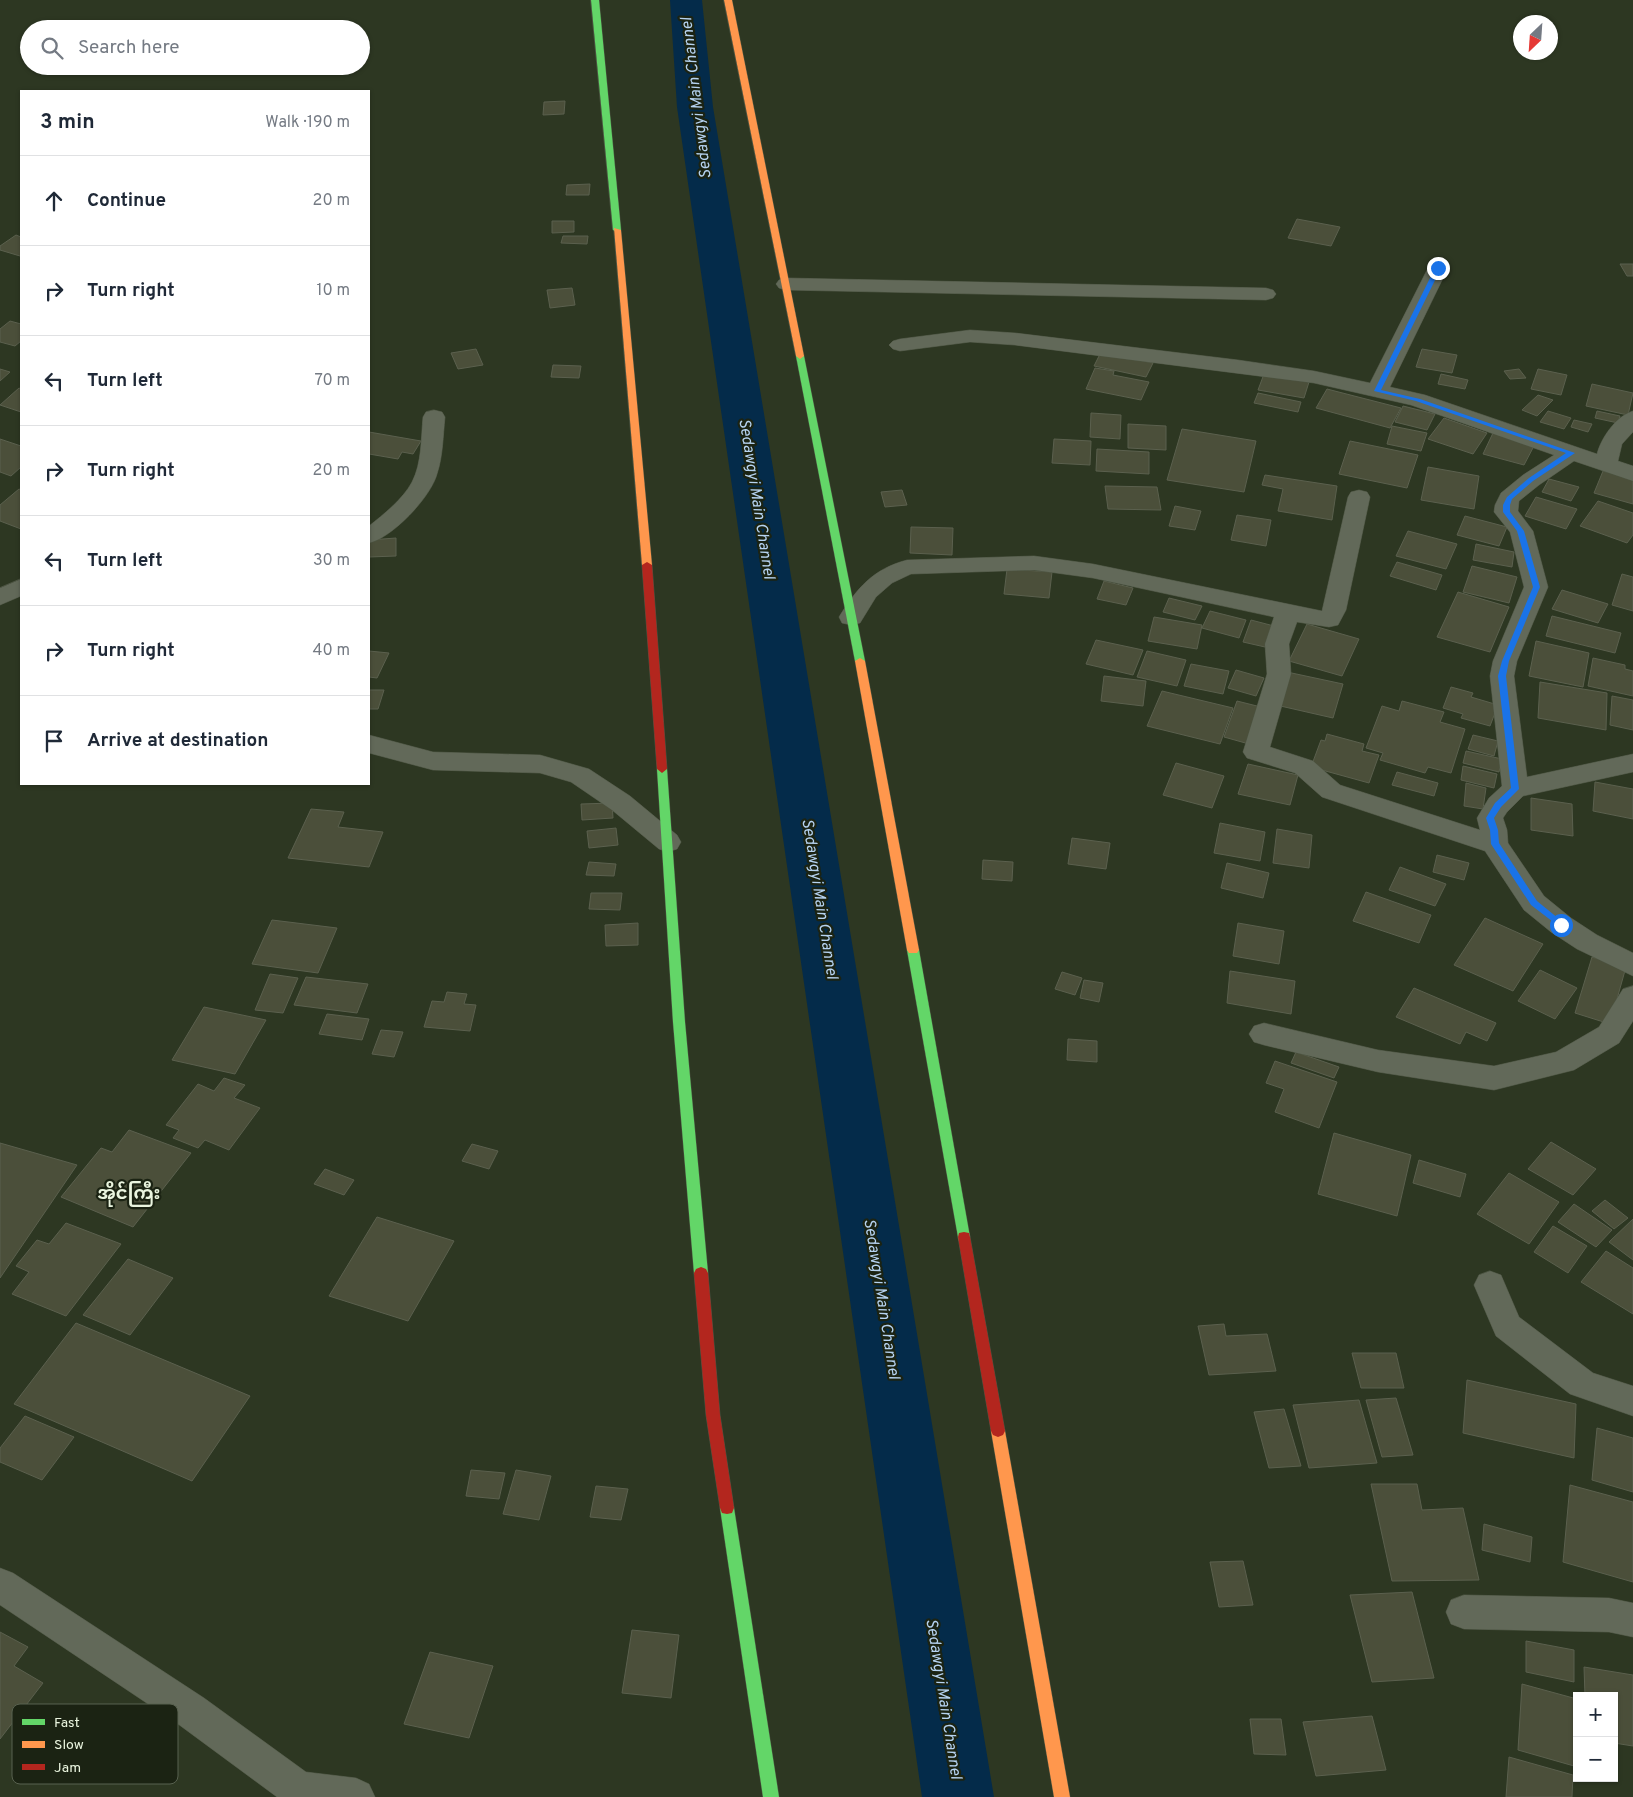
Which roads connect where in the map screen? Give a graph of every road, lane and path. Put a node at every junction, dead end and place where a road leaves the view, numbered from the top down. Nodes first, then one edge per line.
1 (595, 0) edge
2 (728, 0) edge
3 (1438, 268) dead end
4 (786, 284) junction
5 (1266, 294) dead end
6 (900, 345) dead end
7 (1377, 391) junction
8 (434, 417) dead end
9 (1633, 418) edge
10 (1572, 453) junction
11 (1606, 465) junction
12 (1633, 474) edge
13 (1359, 497) dead end
14 (370, 536) edge
15 (20, 587) edge
16 (0, 597) edge
17 (20, 607) edge
18 (1288, 612) junction
19 (851, 617) junction
20 (370, 744) edge
21 (1633, 762) edge
22 (1515, 789) junction
23 (668, 842) junction
24 (1495, 844) junction
25 (1633, 964) edge
26 (1633, 997) edge
27 (1264, 1034) dead end
28 (1490, 1285) dead end
29 (1633, 1401) edge
30 (0, 1585) edge
31 (1464, 1612) dead end
32 (1633, 1620) edge
33 (298, 1793) edge
34 (356, 1797) edge
35 (771, 1797) edge
36 (1062, 1797) edge

1 - 23 street
2 - 4 street
3 - 7 street
4 - 5 street
4 - 19 street
6 - 7 street
7 - 10 street
8 - 14 street
9 - 11 street
10 - 11 street
10 - 22 street
11 - 12 street
13 - 18 street
15 - 16 street
16 - 17 street
18 - 19 street
18 - 24 street
19 - 36 street
20 - 23 street
21 - 22 street
22 - 24 street
23 - 35 street
24 - 25 street
26 - 27 street
28 - 29 street
30 - 33 street
31 - 32 street
33 - 34 street

